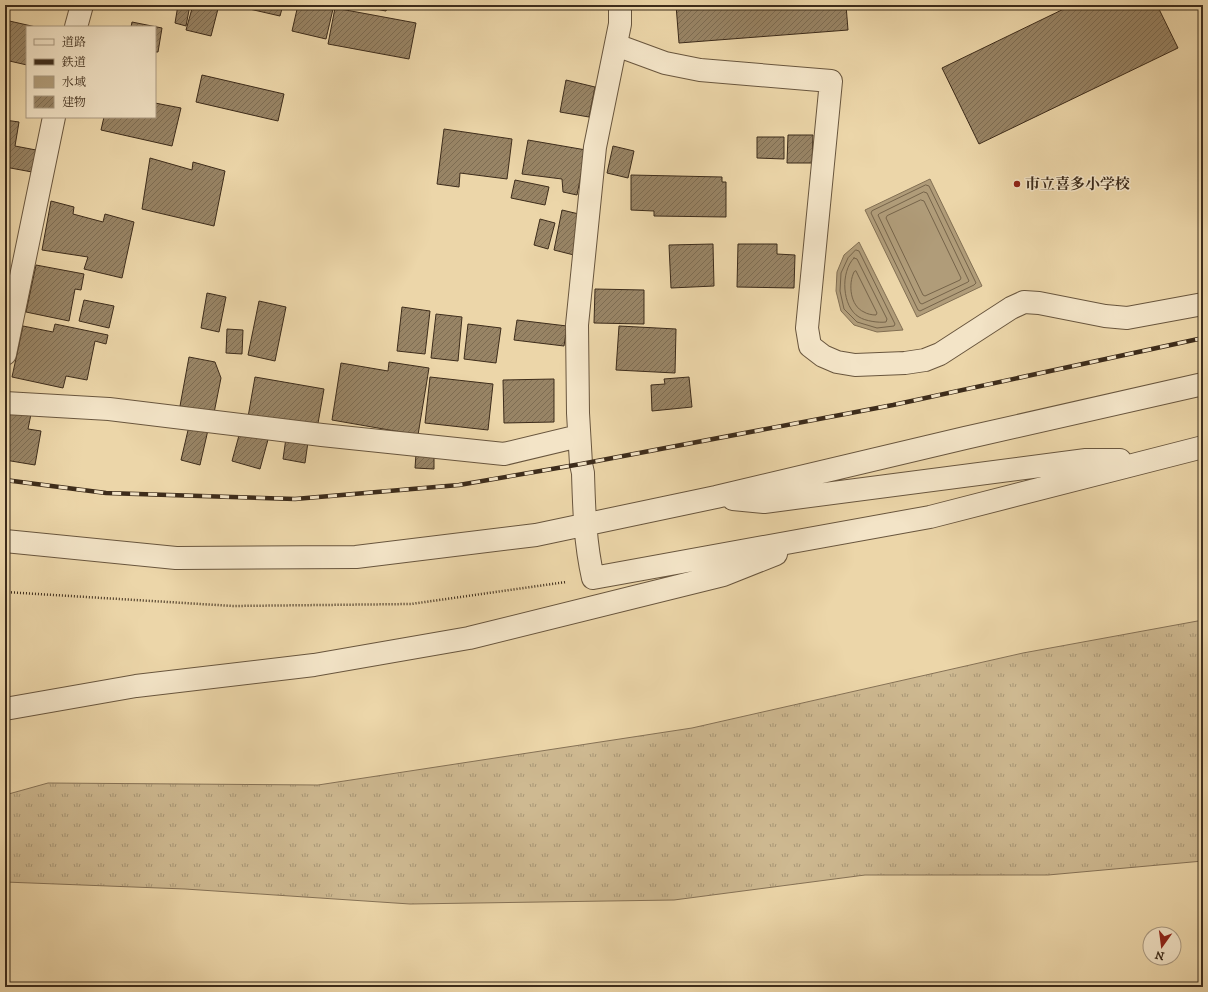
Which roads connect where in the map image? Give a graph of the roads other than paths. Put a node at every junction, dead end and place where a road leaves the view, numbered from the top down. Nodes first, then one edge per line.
1 (82, 5) edge
2 (620, 5) edge
3 (76, 26) edge
4 (616, 45) junction
5 (54, 118) edge
6 (1203, 304) edge
7 (5, 354) edge
8 (1203, 384) edge
9 (5, 403) edge
10 (579, 436) junction
11 (1203, 446) edge
12 (1149, 461) junction
13 (716, 497) junction
14 (586, 524) junction
15 (819, 537) junction
16 (5, 541) edge
17 (5, 709) edge

1 - 3 street
2 - 4 street
4 - 6 street
4 - 10 street
5 - 7 street
8 - 13 street
9 - 10 street
10 - 14 street
11 - 12 street
12 - 13 street
12 - 15 street
13 - 14 street
14 - 15 street
14 - 16 street
15 - 17 street

